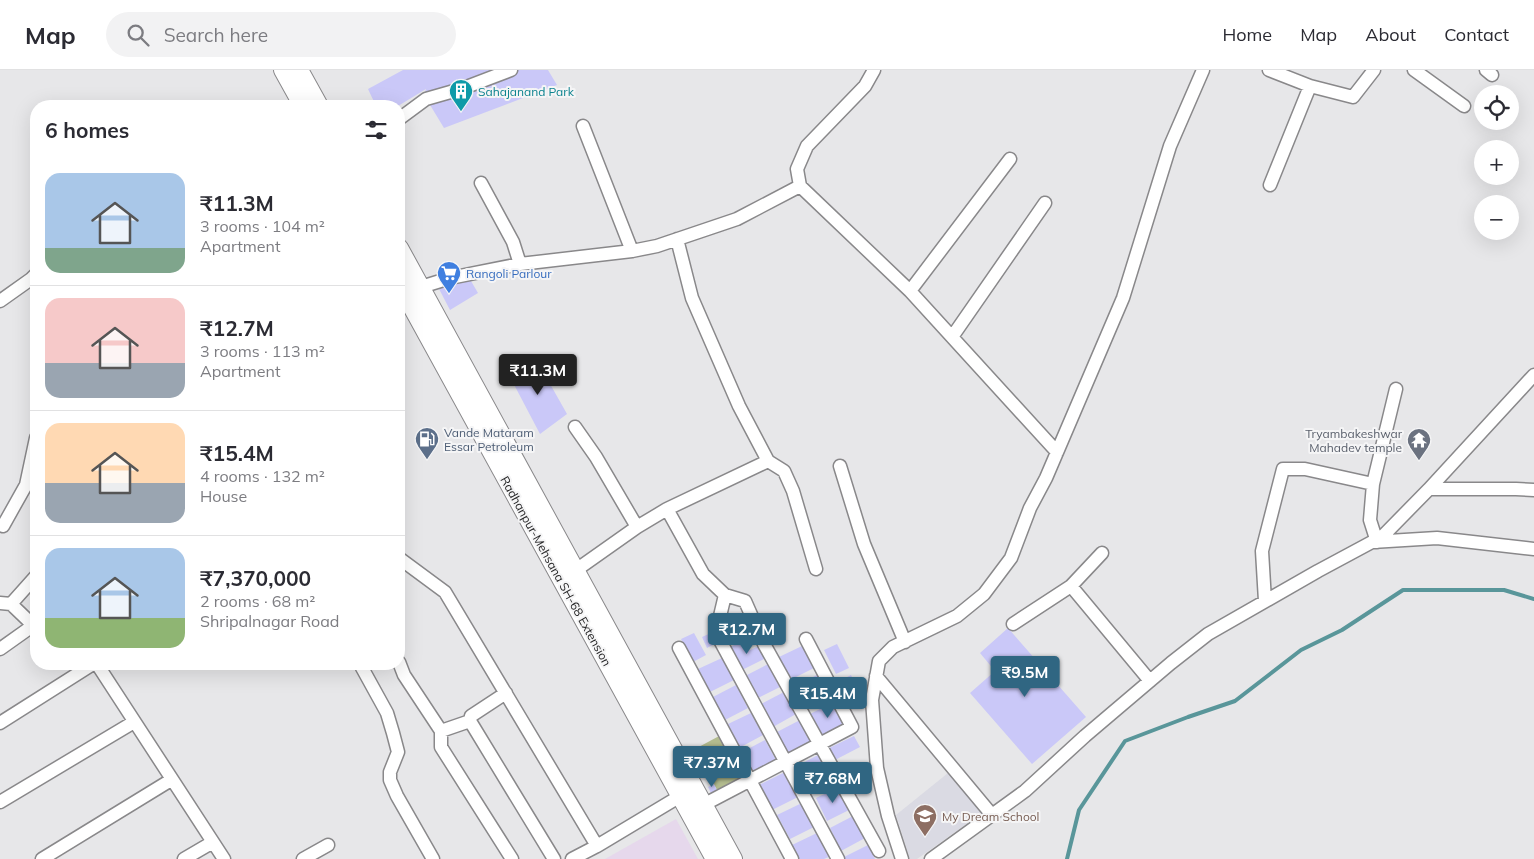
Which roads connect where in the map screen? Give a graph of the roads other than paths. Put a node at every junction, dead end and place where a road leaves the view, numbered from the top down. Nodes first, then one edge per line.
1 (283, 70) edge
2 (299, 70) edge
3 (512, 70) edge
4 (874, 70) edge
5 (1202, 70) edge
6 (1269, 70) edge
7 (1374, 70) edge
8 (1414, 70) edge
9 (1310, 86) junction
10 (305, 100) edge
11 (307, 100) edge
12 (1464, 106) dead end
13 (405, 115) edge
14 (583, 126) dead end
15 (1010, 159) dead end
16 (480, 183) dead end
17 (1270, 185) dead end
18 (800, 186) junction
19 (1045, 203) dead end
20 (677, 239) junction
21 (632, 251) junction
22 (405, 259) edge
23 (520, 264) junction
24 (30, 279) edge
25 (421, 287) junction
26 (910, 291) junction
27 (405, 293) edge
28 (0, 302) edge
29 (952, 337) junction
30 (1534, 375) edge
31 (1396, 389) dead end
32 (575, 426) dead end
33 (1057, 452) junction
34 (768, 461) junction
35 (840, 466) dead end
36 (1372, 484) junction
37 (30, 489) edge
38 (1429, 489) junction
39 (1534, 490) edge
40 (667, 508) junction
41 (3, 526) dead end
42 (637, 527) junction
43 (1377, 542) junction
44 (1534, 549) edge
45 (1102, 553) dead end
46 (405, 562) edge
47 (816, 569) dead end
48 (568, 576) junction
49 (30, 582) edge
50 (1071, 586) junction
51 (725, 595) junction
52 (1265, 602) junction
53 (6, 604) edge
54 (30, 624) edge
55 (1013, 624) dead end
56 (30, 628) edge
57 (806, 639) dead end
58 (905, 642) junction
59 (679, 648) dead end
60 (0, 649) edge
61 (83, 670) edge
62 (101, 670) edge
63 (363, 670) edge
64 (402, 670) edge
65 (876, 676) junction
66 (1150, 681) junction
67 (506, 693) junction
68 (470, 721) junction
69 (134, 722) junction
70 (0, 723) edge
71 (441, 731) junction
72 (820, 744) junction
73 (786, 762) junction
74 (171, 780) junction
75 (750, 780) junction
76 (687, 792) junction
77 (0, 802) edge
78 (703, 805) junction
79 (992, 815) junction
80 (213, 842) junction
81 (328, 845) dead end
82 (598, 846) junction
83 (878, 850) dead end
84 (42, 859) edge
85 (184, 859) edge
86 (224, 859) edge
87 (303, 859) edge
88 (433, 859) edge
89 (512, 859) edge
90 (554, 859) edge
91 (572, 859) edge
92 (715, 859) edge
93 (732, 859) edge
94 (792, 859) edge
95 (838, 859) edge
96 (902, 859) edge
97 (932, 859) edge

1 - 10 highway
2 - 11 highway
3 - 13 street
4 - 18 street
5 - 33 street
6 - 9 street
7 - 9 street
8 - 12 street
9 - 17 street
14 - 21 street
15 - 26 street
16 - 23 street
18 - 20 street
18 - 26 street
19 - 29 street
20 - 21 street
20 - 34 street
21 - 23 street
22 - 25 highway
23 - 25 street
24 - 28 street
25 - 48 highway
26 - 29 street
27 - 48 highway, Radhanpur-Mehsana SH-68 Extension
29 - 33 street
30 - 38 street
31 - 36 street
32 - 42 street
33 - 58 street
34 - 40 street
34 - 47 street
35 - 58 street
36 - 43 street
36 - 52 street
37 - 41 street
38 - 39 street
38 - 43 street
40 - 42 street
40 - 51 street
42 - 48 street
43 - 44 street
43 - 52 street
45 - 50 street
46 - 67 street
48 - 76 highway, Radhanpur-Mehsana SH-68 Extension
49 - 53 street
50 - 55 street
50 - 66 street
51 - 72 street
51 - 73 street
52 - 66 street
53 - 54 street
56 - 60 street
57 - 72 street
58 - 65 street
59 - 75 street
61 - 70 street
62 - 69 street
63 - 88 street
64 - 71 street
65 - 79 street
65 - 96 street
66 - 79 street
67 - 68 street
67 - 82 street
68 - 71 street
68 - 90 street
69 - 74 street
69 - 77 street
71 - 89 street
72 - 73 street
72 - 83 street
73 - 75 street
73 - 95 street
74 - 80 street
74 - 84 street
75 - 78 street
75 - 94 street
76 - 78 highway
76 - 82 street
76 - 92 highway, Radhanpur-Mehsana SH-68 Extension
78 - 93 highway
79 - 97 street
80 - 85 street
80 - 86 street
81 - 87 street
82 - 91 street

